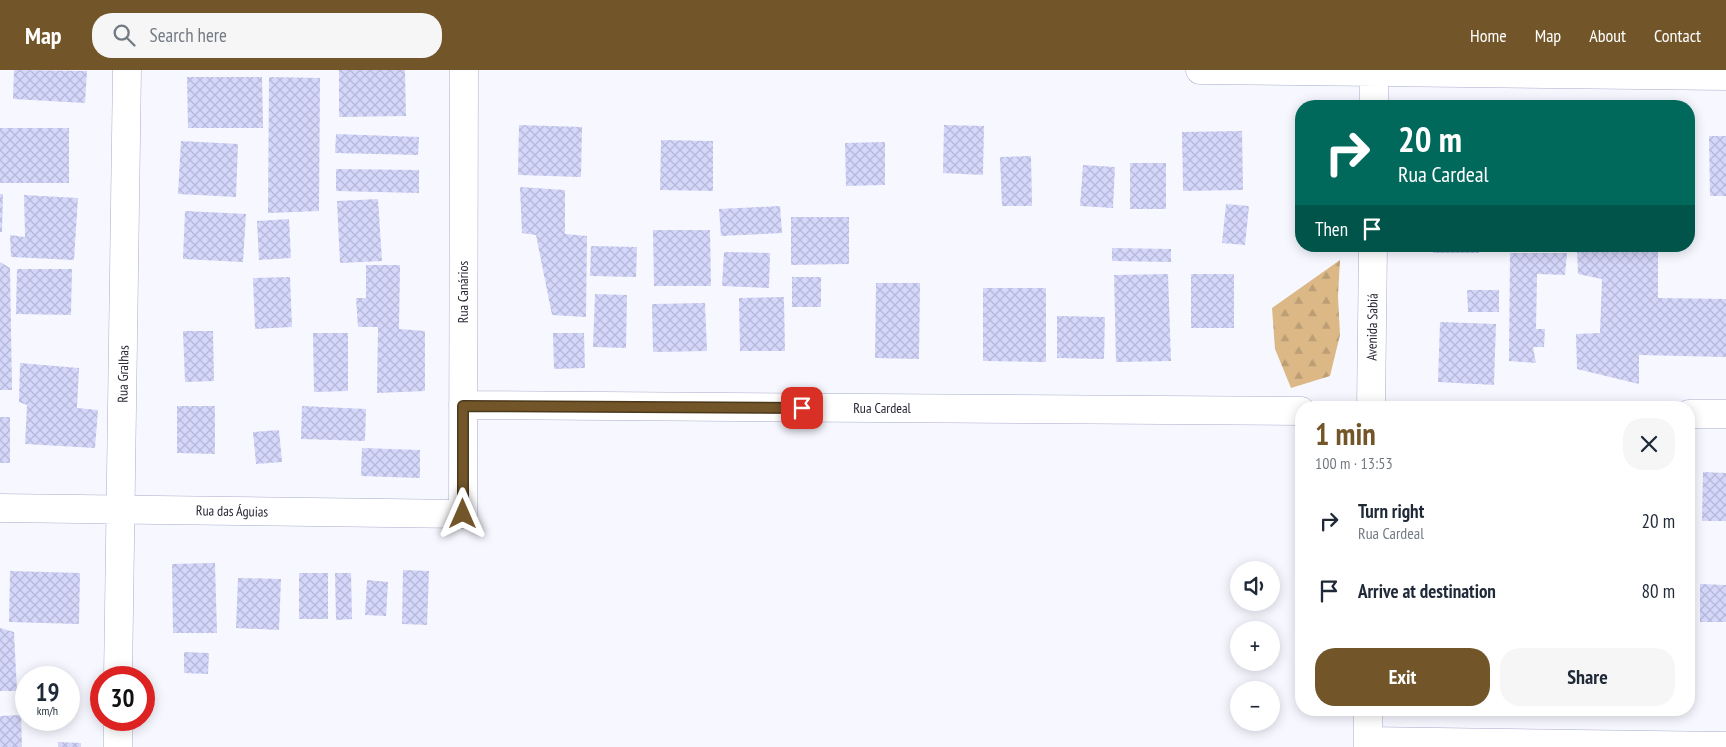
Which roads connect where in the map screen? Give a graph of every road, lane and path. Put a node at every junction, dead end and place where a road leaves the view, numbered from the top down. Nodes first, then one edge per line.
1 (127, 70) edge
2 (464, 70) edge
3 (1200, 70) edge
4 (1374, 71) edge
5 (1726, 76) edge
6 (1374, 100) edge
7 (1373, 252) edge
8 (1371, 401) edge
9 (463, 406) junction
10 (1295, 411) edge
11 (1695, 414) edge
12 (1726, 414) edge
13 (0, 508) edge
14 (120, 510) junction
15 (463, 514) joint
16 (118, 666) edge
17 (1368, 716) edge
18 (118, 731) edge
19 (1368, 744) edge
20 (1726, 746) edge
21 (118, 747) edge

1 - 14 street, Rua Gralhas
2 - 9 street, Rua Canários
3 - 4 street
4 - 5 street
4 - 6 street
7 - 8 street, Avenida Sabiá
9 - 10 street, Rua Cardeal
9 - 15 street, Rua Canários
11 - 12 street
13 - 14 street, Rua das Águias
14 - 15 street, Rua das Águias
14 - 16 street, Rua Gralhas
17 - 19 street
18 - 21 street
19 - 20 street

